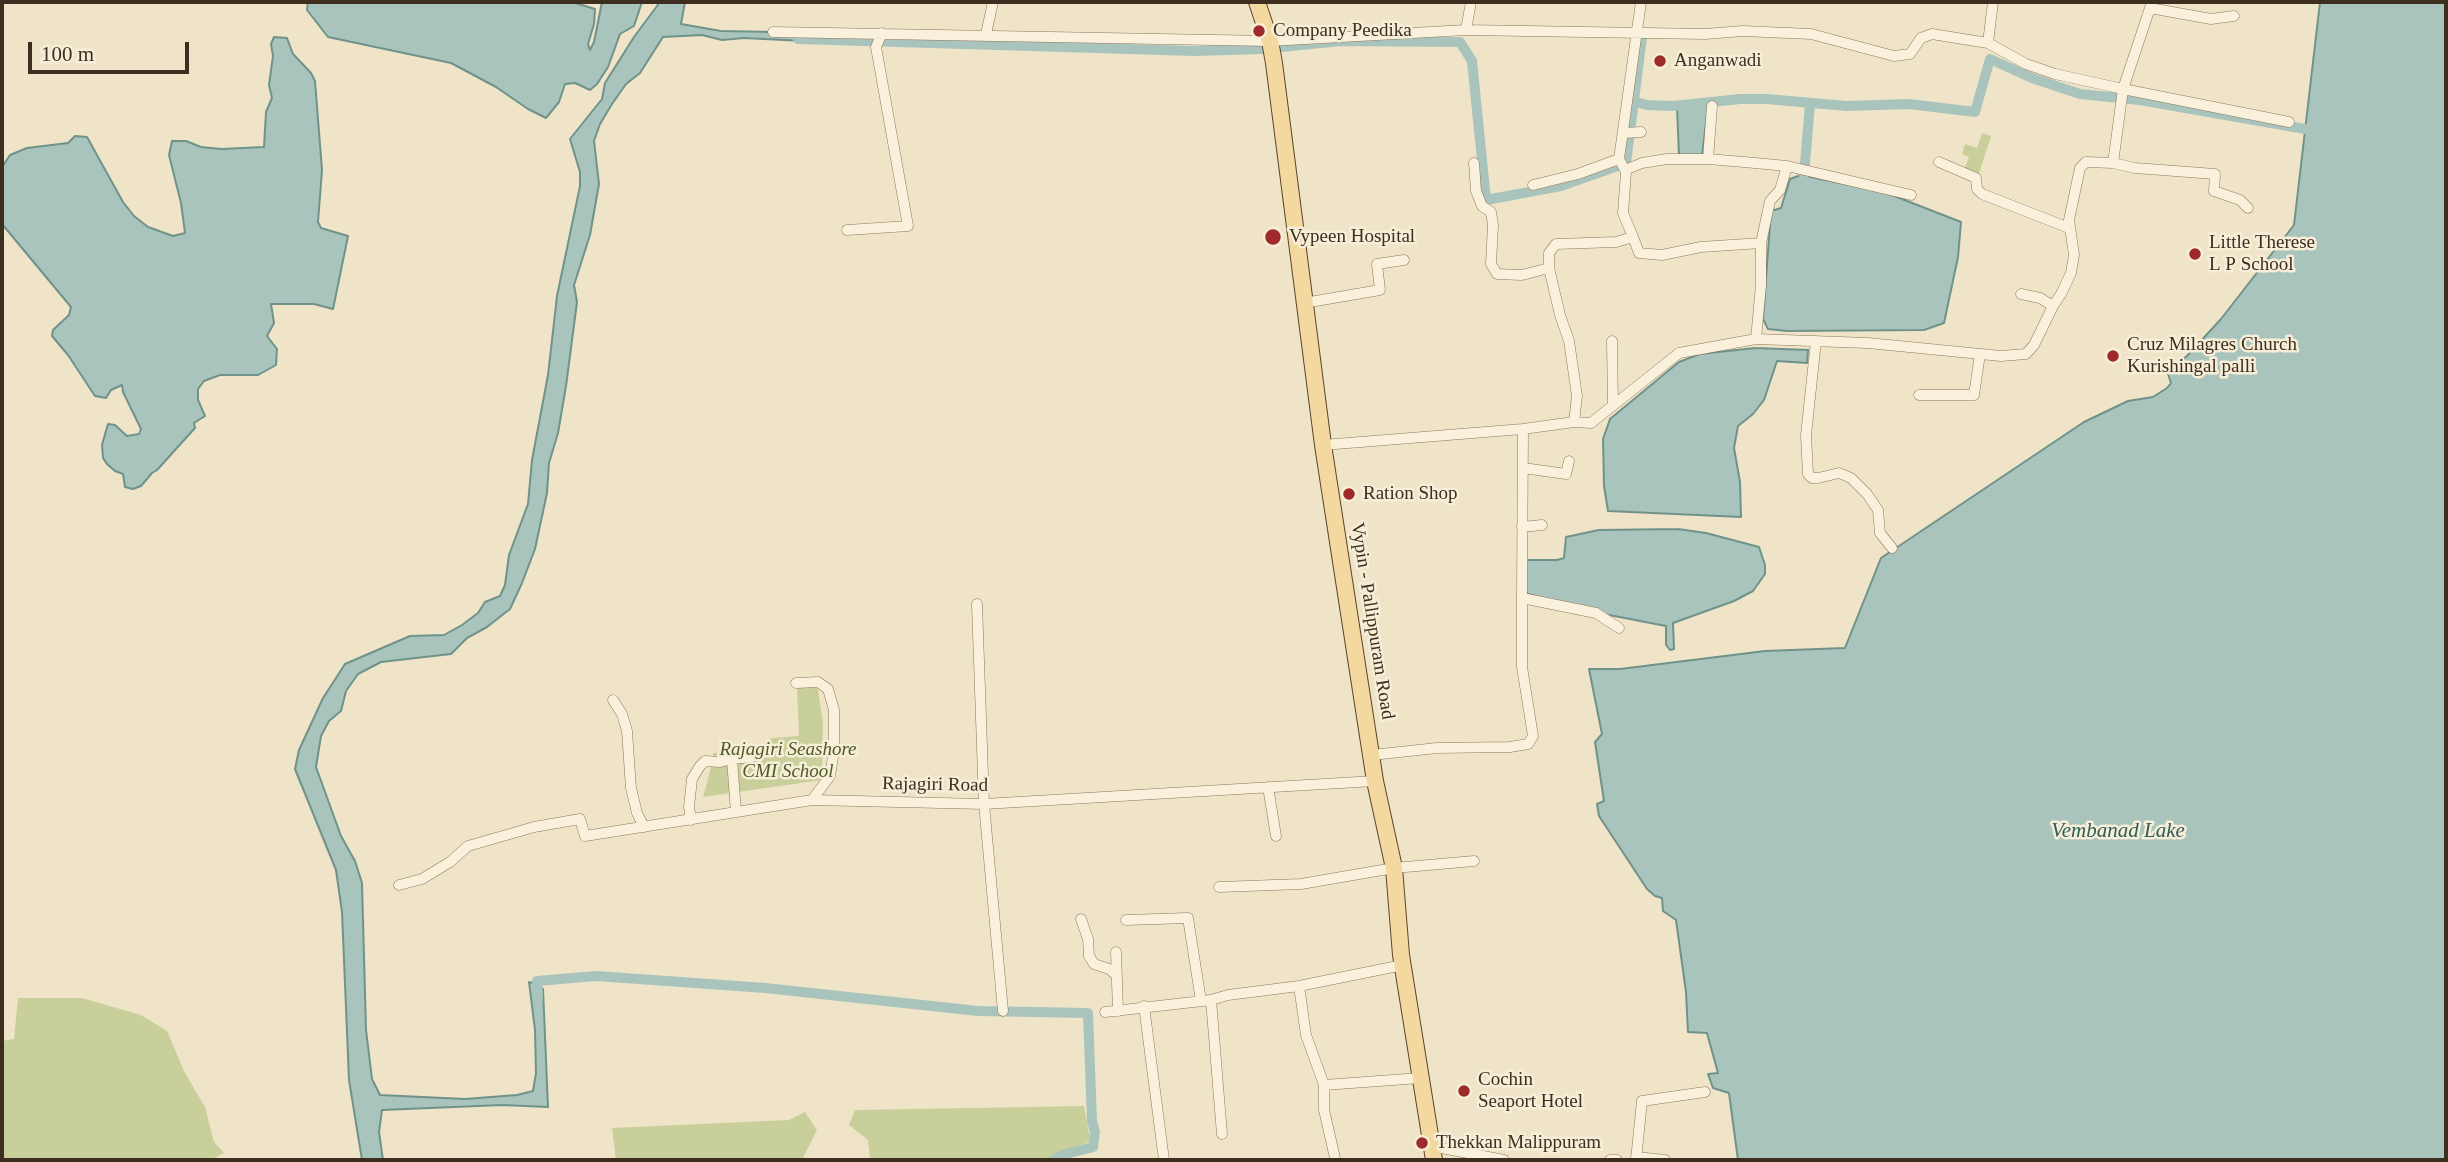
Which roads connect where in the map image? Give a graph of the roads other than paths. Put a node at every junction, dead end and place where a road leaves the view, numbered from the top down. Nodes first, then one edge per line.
1 (993, 2) edge
2 (1256, 2) edge
3 (1471, 2) edge
4 (1640, 2) edge
5 (1993, 2) edge
6 (2151, 5) edge
7 (2234, 16) dead end
8 (1466, 30) junction
9 (1638, 31) junction
10 (773, 32) dead end
11 (882, 33) junction
12 (986, 34) junction
13 (1988, 43) junction
14 (1271, 48) junction
15 (2122, 95) junction
16 (1712, 106) dead end
17 (2289, 122) dead end
18 (1641, 132) dead end
19 (1624, 133) junction
20 (1619, 159) junction
21 (1708, 159) junction
22 (1939, 162) dead end
23 (1474, 163) dead end
24 (2113, 163) junction
25 (1795, 168) junction
26 (1625, 170) junction
27 (1533, 186) dead end
28 (1911, 195) dead end
29 (2248, 208) dead end
30 (2069, 228) junction
31 (847, 230) dead end
32 (1633, 237) junction
33 (1761, 243) junction
34 (1404, 260) dead end
35 (1549, 268) junction
36 (2021, 294) dead end
37 (1304, 303) junction
38 (2053, 306) junction
39 (1756, 339) junction
40 (1612, 341) dead end
41 (1816, 341) junction
42 (1980, 354) junction
43 (1919, 396) dead end
44 (1613, 406) junction
45 (1574, 422) junction
46 (1523, 429) junction
47 (1323, 445) junction
48 (1569, 461) dead end
49 (1523, 468) junction
50 (1542, 525) dead end
51 (1522, 527) junction
52 (1892, 548) dead end
53 (1522, 598) junction
54 (977, 604) dead end
55 (1619, 628) dead end
56 (796, 683) dead end
57 (613, 700) dead end
58 (1372, 755) junction
59 (752, 757) dead end
60 (732, 759) junction
61 (1375, 781) junction
62 (1268, 788) junction
63 (812, 800) junction
64 (984, 804) junction
65 (736, 813) junction
66 (691, 820) junction
67 (644, 827) junction
68 (1276, 836) dead end
69 (1474, 861) dead end
70 (1394, 868) junction
71 (399, 885) dead end
72 (1219, 887) dead end
73 (1081, 919) dead end
74 (1126, 920) dead end
75 (1116, 952) dead end
76 (1403, 965) junction
77 (1115, 974) junction
78 (1299, 986) junction
79 (1206, 1000) junction
80 (1144, 1006) junction
81 (1003, 1011) dead end
82 (1118, 1011) junction
83 (1105, 1012) dead end
84 (1420, 1078) junction
85 (1324, 1084) junction
86 (1705, 1092) dead end
87 (1222, 1134) dead end
88 (1432, 1153) edge
89 (1335, 1158) dead end
90 (1636, 1158) edge
91 (1164, 1160) edge
92 (1504, 1160) edge
93 (1610, 1160) edge
94 (1616, 1160) edge
95 (1665, 1160) edge

1 - 12 street
2 - 14 main road, Vypin - Pallippuram Road
3 - 8 street
4 - 9 street
5 - 13 street
6 - 7 street
6 - 15 street
8 - 9 street
8 - 14 street
9 - 13 street
9 - 19 street
10 - 11 street
11 - 12 street
11 - 31 street
12 - 14 street
13 - 15 street
14 - 37 main road, Vypin - Pallippuram Road
15 - 17 street
15 - 24 street
16 - 21 street
18 - 19 street
19 - 20 street
20 - 26 street
20 - 27 street
21 - 25 street
21 - 26 street
22 - 30 street
23 - 35 street
24 - 29 street
24 - 30 street
25 - 28 street
25 - 33 street
26 - 32 street
30 - 38 street
32 - 33 street
32 - 35 street
33 - 39 street
34 - 37 street
35 - 45 street
36 - 38 street
37 - 47 main road, Vypin - Pallippuram Road
38 - 42 street
39 - 41 street
39 - 44 street
40 - 44 street
41 - 42 street
41 - 52 street
42 - 43 street
44 - 45 street
45 - 46 street
46 - 47 street
46 - 49 street
47 - 58 main road, Vypin - Pallippuram Road
48 - 49 street
49 - 51 street
50 - 51 street
51 - 53 street
53 - 55 street
53 - 58 street
54 - 64 street
56 - 63 street
57 - 67 street
58 - 61 main road, Vypin - Pallippuram Road
59 - 60 street
60 - 65 street
60 - 66 street
61 - 62 street, Rajagiri Road
61 - 70 main road, Vypin - Pallippuram Road
62 - 64 street, Rajagiri Road
62 - 68 street
63 - 64 street, Rajagiri Road
63 - 65 street, Rajagiri Road
64 - 81 street
65 - 66 street, Rajagiri Road
66 - 67 street, Rajagiri Road
67 - 71 street, Rajagiri Road
69 - 70 street
70 - 72 street
70 - 76 main road, Vypin - Pallippuram Road
73 - 77 street
74 - 79 street
75 - 77 street
76 - 78 street
76 - 84 main road, Vypin - Pallippuram Road
77 - 82 street
78 - 79 street
78 - 85 street
79 - 80 street
79 - 87 street
80 - 82 street
80 - 91 street
82 - 83 street
84 - 85 street
84 - 88 main road, Vypin - Pallippuram Road
85 - 89 street
86 - 90 street
88 - 92 street
90 - 95 street
93 - 94 street

